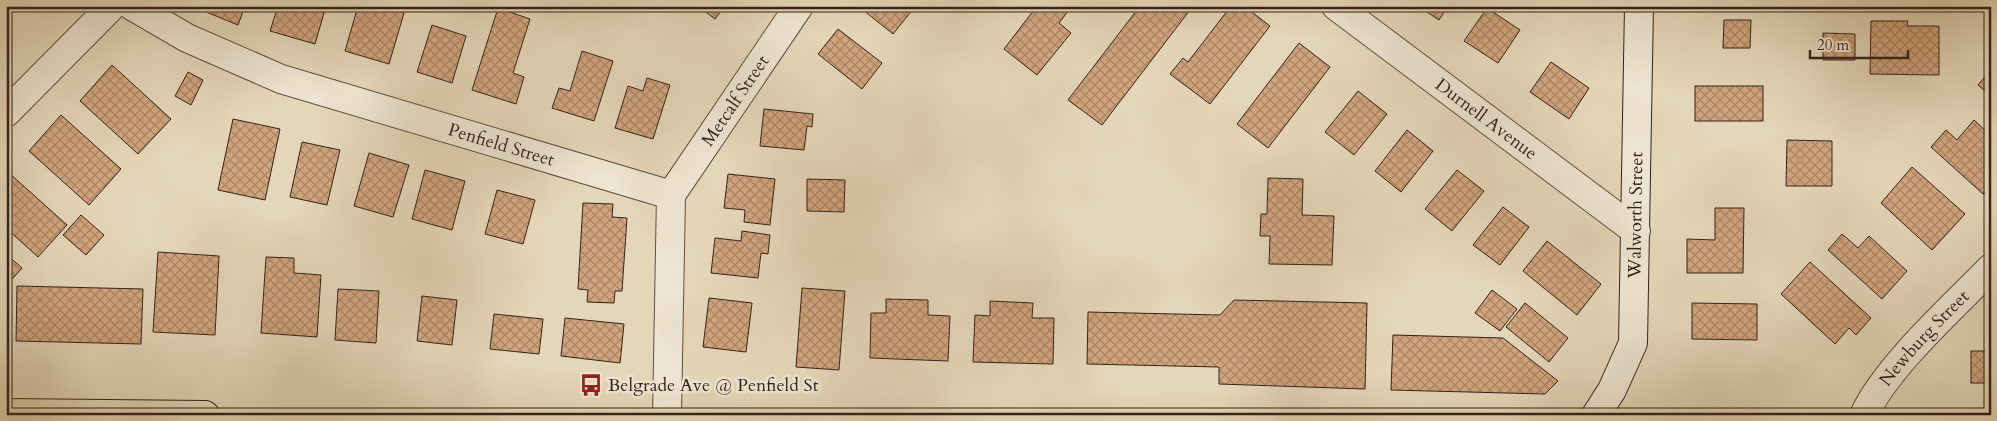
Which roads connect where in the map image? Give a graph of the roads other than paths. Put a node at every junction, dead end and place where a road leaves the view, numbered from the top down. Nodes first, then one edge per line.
1 (112, 6) edge
2 (132, 6) edge
3 (799, 6) edge
4 (1336, 6) edge
5 (1639, 6) edge
6 (6, 113) edge
7 (671, 195) junction
8 (1636, 231) junction
9 (1991, 268) edge
10 (6, 414) edge
11 (205, 415) edge
12 (667, 415) edge
13 (1596, 415) edge
14 (1864, 415) edge

1 - 6 street
2 - 7 street, Penfield Street
3 - 7 street, Metcalf Street
4 - 8 street, Durnell Avenue
5 - 8 street, Walworth Street
7 - 12 street
8 - 13 street, Walworth Street
9 - 14 street, Newburg Street
10 - 11 main road

